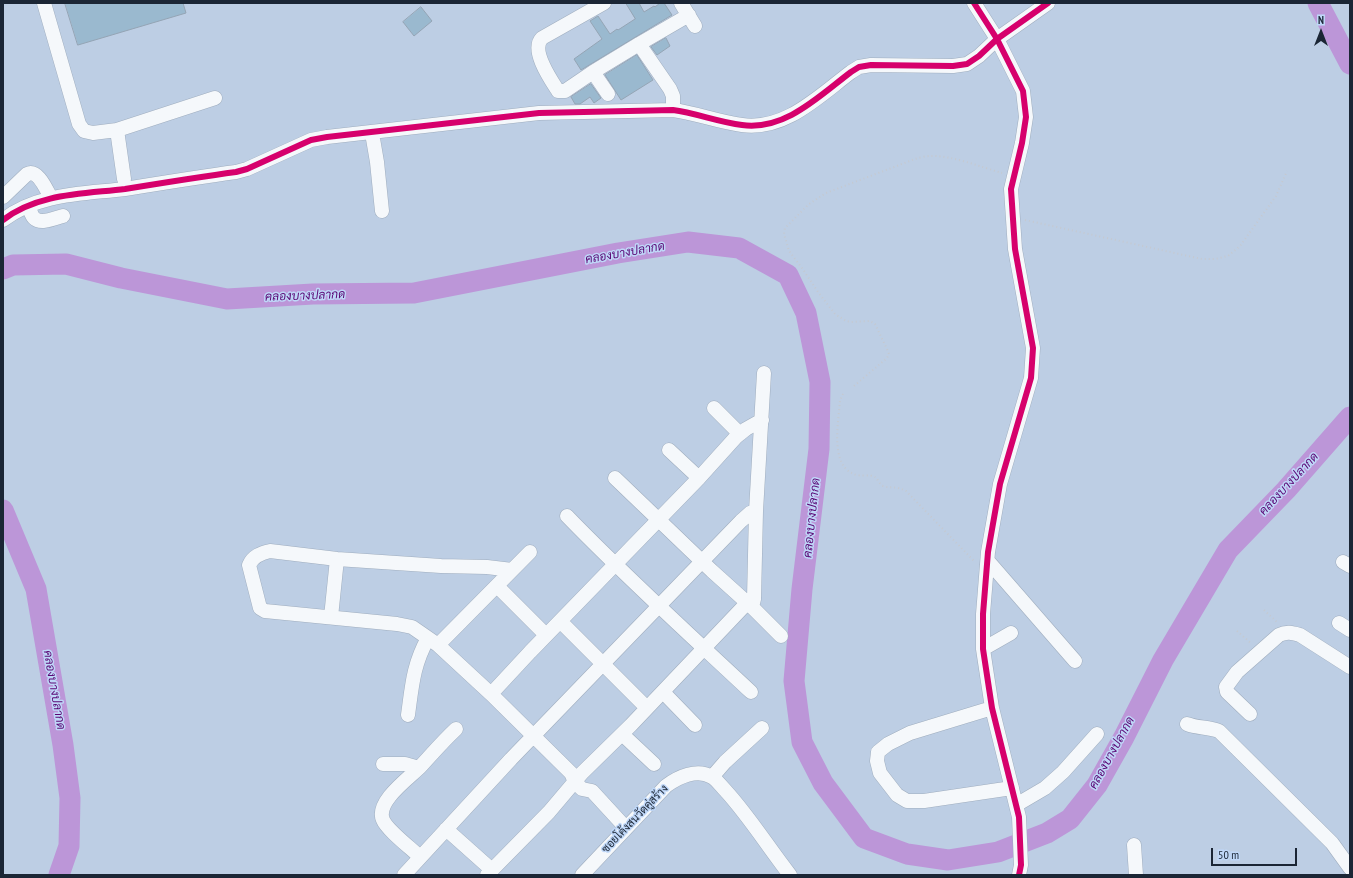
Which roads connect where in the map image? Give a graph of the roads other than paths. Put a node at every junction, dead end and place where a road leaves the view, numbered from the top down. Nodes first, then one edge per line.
1 (44, 3) edge
2 (604, 3) edge
3 (681, 3) edge
4 (974, 3) edge
5 (1048, 3) edge
6 (997, 39) junction
7 (639, 44) junction
8 (593, 72) junction
9 (608, 94) dead end
10 (215, 98) dead end
11 (673, 110) junction
12 (117, 130) junction
13 (372, 133) junction
14 (124, 179) dead end
15 (3, 197) edge
16 (51, 198) junction
17 (3, 202) edge
18 (28, 206) junction
19 (382, 211) dead end
20 (9, 216) edge
21 (63, 216) dead end
22 (764, 373) dead end
23 (714, 408) dead end
24 (762, 420) junction
25 (740, 434) junction
26 (669, 450) dead end
27 (616, 478) dead end
28 (699, 478) junction
29 (756, 511) junction
30 (567, 516) dead end
31 (658, 519) junction
32 (530, 552) dead end
33 (337, 559) junction
34 (702, 561) junction
35 (614, 564) junction
36 (987, 567) junction
37 (512, 570) junction
38 (497, 586) junction
39 (659, 605) junction
40 (750, 605) junction
41 (330, 617) junction
42 (560, 621) junction
43 (1011, 633) dead end
44 (546, 635) junction
45 (781, 636) dead end
46 (433, 642) junction
47 (704, 648) junction
48 (983, 649) junction
49 (1075, 661) dead end
50 (602, 664) junction
51 (1350, 667) edge
52 (663, 692) junction
53 (750, 692) dead end
54 (491, 694) junction
55 (647, 708) junction
56 (992, 708) junction
57 (1250, 714) dead end
58 (408, 715) dead end
59 (1186, 724) dead end
60 (695, 725) dead end
61 (762, 728) dead end
62 (456, 729) dead end
63 (622, 734) junction
64 (1097, 734) dead end
65 (534, 736) junction
66 (383, 764) dead end
67 (654, 764) dead end
68 (418, 768) junction
69 (576, 776) junction
70 (712, 777) junction
71 (1012, 788) junction
72 (1017, 811) junction
73 (626, 828) junction
74 (446, 829) junction
75 (1134, 845) dead end
76 (420, 857) junction
77 (1350, 868) edge
78 (1020, 870) edge
79 (489, 872) edge
80 (404, 875) edge
81 (582, 875) edge
82 (790, 875) edge
83 (1136, 875) edge

1 - 12 street
2 - 8 street
3 - 7 street
4 - 6 street
5 - 6 street
6 - 11 street
6 - 36 street
7 - 8 street
7 - 11 street
8 - 9 street
10 - 12 street
11 - 13 street
12 - 14 street
13 - 16 street
13 - 19 street
15 - 16 street
16 - 18 street
17 - 20 street
18 - 20 street
18 - 21 street
22 - 24 street
23 - 25 street
24 - 25 street
24 - 29 street
25 - 28 street
26 - 28 street
27 - 31 street
28 - 31 street
29 - 34 street
29 - 40 street
30 - 35 street
31 - 34 street
31 - 35 street
32 - 37 street
33 - 37 street
33 - 41 street
33 - 41 street
34 - 39 street
34 - 40 street
35 - 39 street
35 - 42 street
36 - 48 street
36 - 49 street
37 - 38 street
38 - 44 street
38 - 46 street
39 - 47 street
39 - 50 street
40 - 45 street
40 - 47 street
41 - 46 street
42 - 44 street
42 - 50 street
43 - 48 street
44 - 54 street
46 - 54 street
46 - 58 street
47 - 52 street
47 - 53 street
48 - 56 street
50 - 55 street
50 - 65 street
51 - 57 street
52 - 55 street
52 - 60 street
54 - 65 street
55 - 63 street
56 - 71 street
56 - 71 street
59 - 77 street
61 - 70 street
62 - 68 street
63 - 67 street
63 - 69 street
64 - 72 street
65 - 69 street
65 - 74 street
66 - 68 street
68 - 76 street
69 - 73 street
69 - 79 street
70 - 73 street, ซอยโค้งสนวัดคู่สร้าง
70 - 82 street
71 - 72 street
72 - 78 street
73 - 81 street, ซอยโค้งสนวัดคู่สร้าง
74 - 76 street
74 - 79 street
75 - 83 street
76 - 80 street

